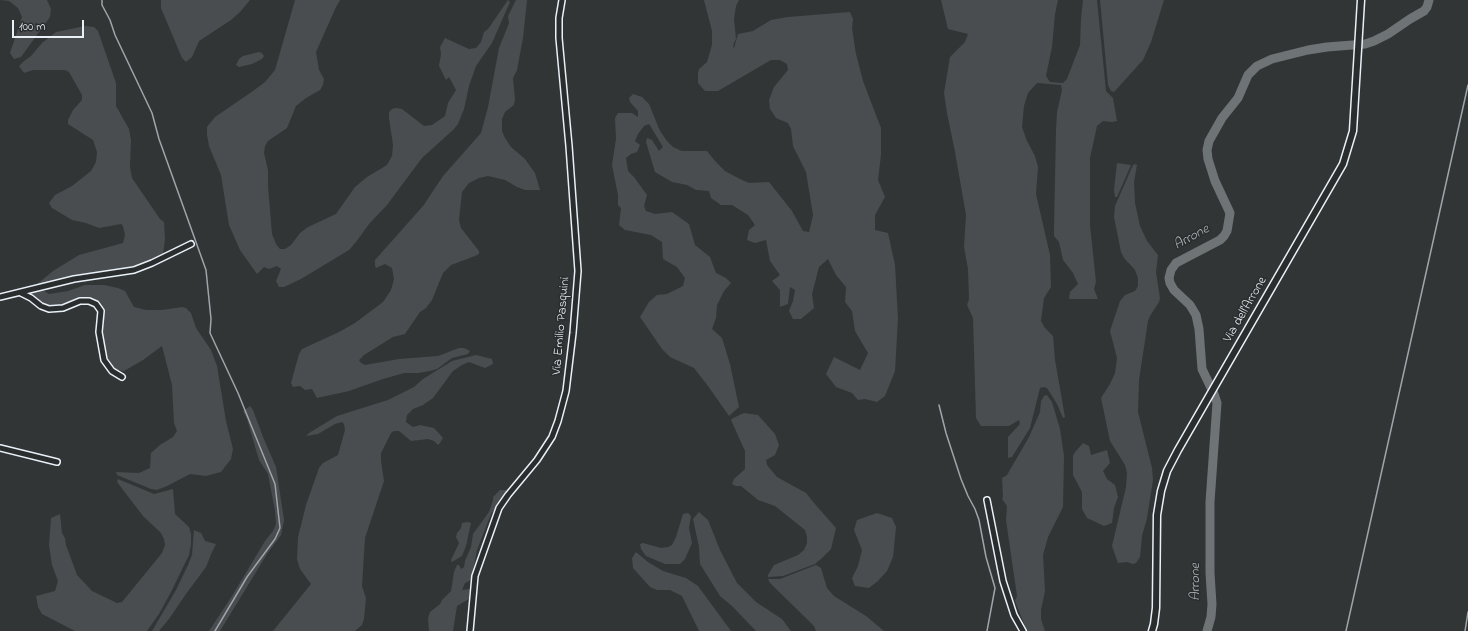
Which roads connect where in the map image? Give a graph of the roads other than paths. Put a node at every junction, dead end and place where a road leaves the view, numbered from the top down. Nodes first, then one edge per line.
1 (562, 0) edge
2 (1361, 0) edge
3 (191, 244) dead end
4 (20, 293) junction
5 (0, 297) edge
6 (122, 376) dead end
7 (0, 448) edge
8 (57, 462) dead end
9 (987, 500) dead end
10 (470, 631) edge
11 (1023, 631) edge
12 (1152, 631) edge

1 - 10 street, Via Emilio Pasquini
2 - 12 street, Via dell'Arrone
3 - 4 street
4 - 5 street
4 - 6 street
7 - 8 street
9 - 11 street

